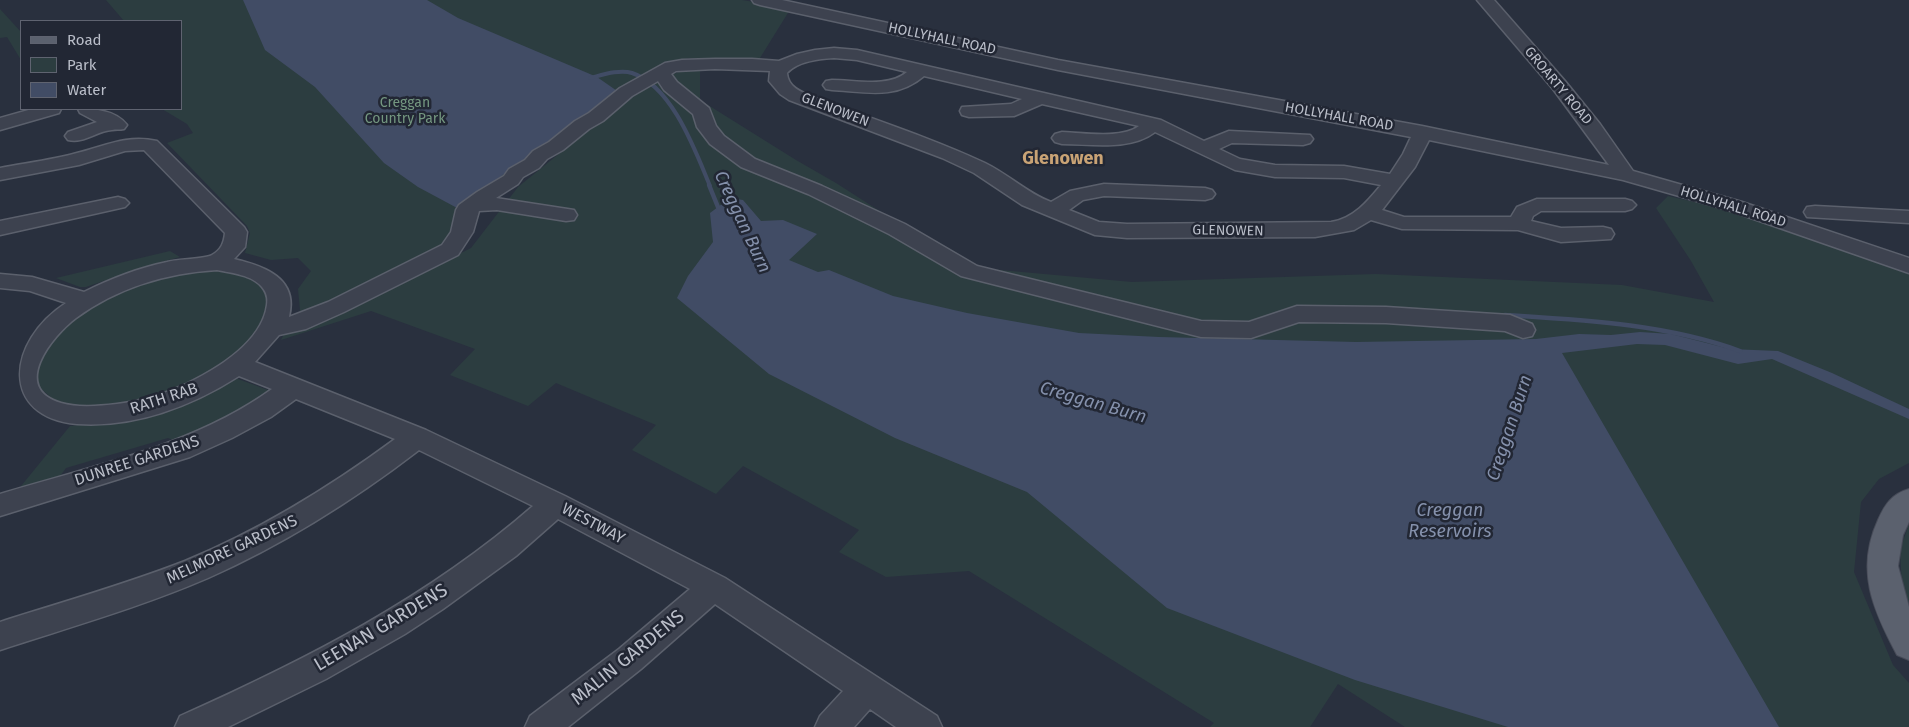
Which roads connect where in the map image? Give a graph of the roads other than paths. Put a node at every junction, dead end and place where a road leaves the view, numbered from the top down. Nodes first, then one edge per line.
1 (760, 0) edge
2 (1484, 0) edge
3 (783, 67) junction
4 (920, 70) junction
5 (652, 77) junction
6 (832, 85) dead end
7 (1038, 98) junction
8 (49, 110) edge
9 (89, 110) edge
10 (969, 111) dead end
11 (0, 124) edge
12 (1154, 124) junction
13 (1422, 132) junction
14 (74, 136) dead end
15 (1062, 138) dead end
16 (1303, 139) dead end
17 (1204, 148) junction
18 (0, 174) edge
19 (1626, 175) junction
20 (1395, 181) junction
21 (1205, 194) dead end
22 (118, 203) dead end
23 (475, 205) junction
24 (1625, 205) dead end
25 (1052, 211) junction
26 (1367, 212) junction
27 (1815, 212) dead end
28 (1850, 214) junction
29 (566, 215) dead end
30 (1909, 217) edge
31 (1518, 224) junction
32 (0, 228) edge
33 (1603, 234) dead end
34 (1845, 243) junction
35 (217, 263) junction
36 (1909, 266) edge
37 (0, 281) edge
38 (86, 301) junction
39 (272, 328) junction
40 (1523, 330) dead end
41 (237, 365) junction
42 (292, 388) junction
43 (417, 437) junction
44 (1909, 501) edge
45 (555, 504) junction
46 (0, 505) edge
47 (714, 587) junction
48 (0, 636) edge
49 (1909, 644) edge
50 (868, 688) junction
51 (192, 727) edge
52 (542, 727) edge
53 (832, 727) edge
54 (925, 727) edge

1 - 13 street, HOLLYHALL ROAD
2 - 19 street, GROARTY ROAD
3 - 4 street
3 - 5 street
3 - 25 street, GLENOWEN
4 - 6 street
4 - 7 street
5 - 23 street
5 - 40 street
7 - 10 street
7 - 12 street
8 - 11 street
9 - 14 street
12 - 15 street
12 - 17 street
13 - 19 street, HOLLYHALL ROAD
13 - 20 street, GLENOWEN
16 - 17 street
17 - 20 street
18 - 35 street
19 - 34 street, HOLLYHALL ROAD
20 - 26 street, GLENOWEN
21 - 25 street
22 - 32 street
23 - 29 street
23 - 39 street
24 - 31 street
25 - 26 street, GLENOWEN
26 - 31 street
27 - 28 street
28 - 30 street
28 - 34 street
31 - 33 street
34 - 36 street, HOLLYHALL ROAD
35 - 38 street, RATH RAB
35 - 39 street, RATH RAB
37 - 38 street
38 - 41 street, RATH RAB
39 - 41 street, RATH RAB
41 - 42 street, WESTWAY
42 - 43 street, WESTWAY
42 - 46 street, DUNREE GARDENS
43 - 45 street, WESTWAY
43 - 48 street, MELMORE GARDENS
44 - 49 main road
45 - 47 street, WESTWAY
45 - 51 street, LEENAN GARDENS
47 - 50 street, WESTWAY
47 - 52 street, MALIN GARDENS
50 - 53 street
50 - 54 street, WESTWAY

